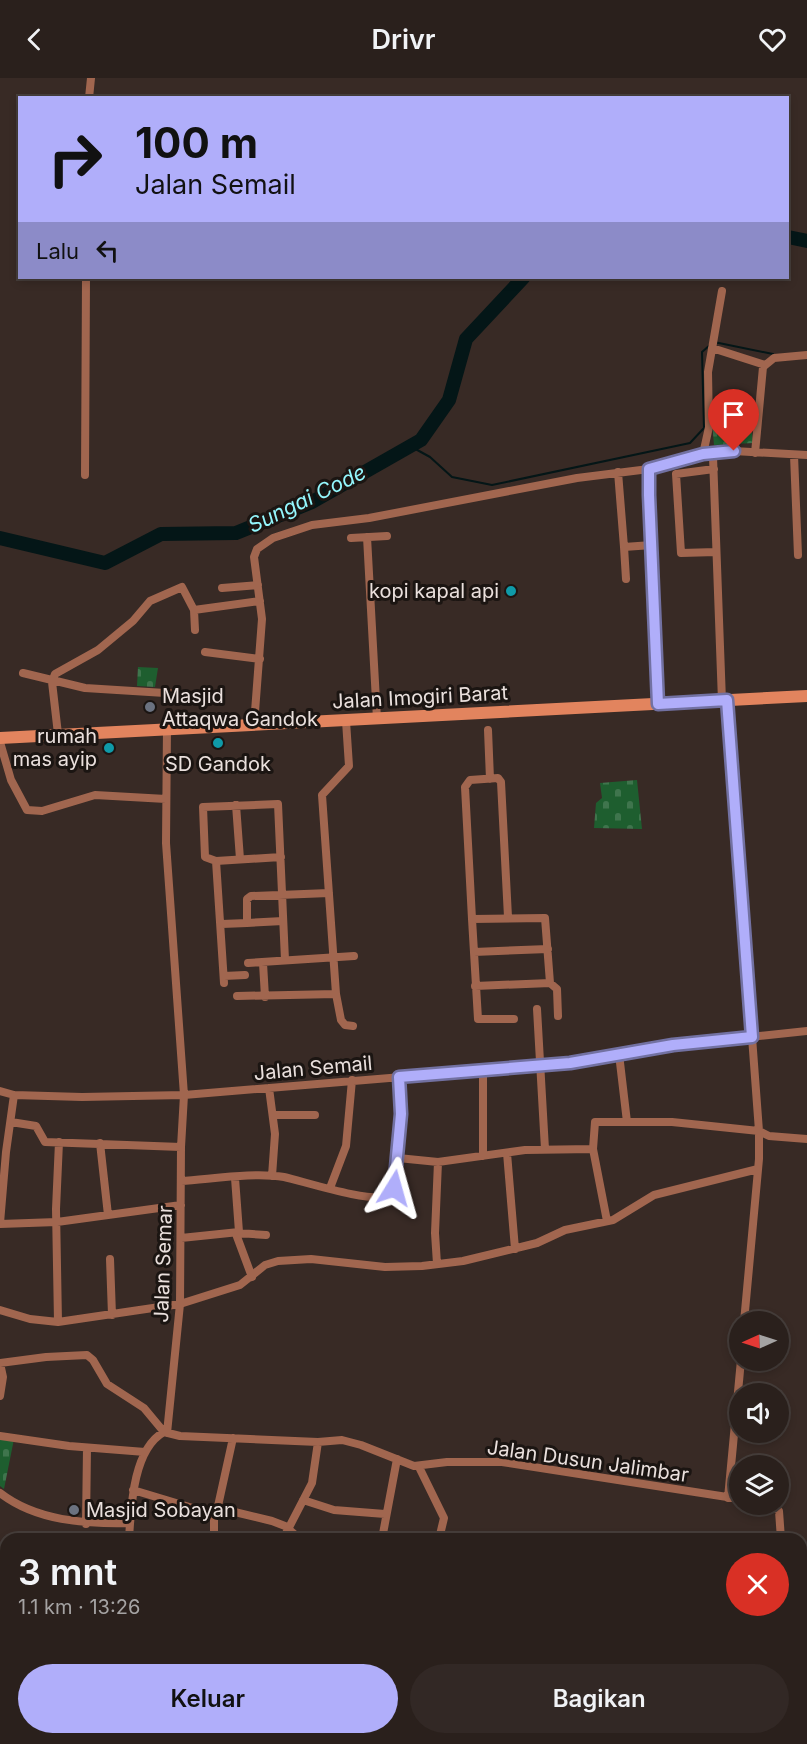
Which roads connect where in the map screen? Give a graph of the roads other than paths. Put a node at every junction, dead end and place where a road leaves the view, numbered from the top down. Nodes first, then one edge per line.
1 (91, 78) edge
2 (89, 96) edge
3 (86, 279) edge
4 (722, 291) dead end
5 (712, 346) junction
6 (807, 356) edge
7 (765, 365) junction
8 (755, 453) junction
9 (703, 454) junction
10 (794, 455) junction
11 (807, 455) edge
12 (713, 457) dead end
13 (649, 469) junction
14 (714, 469) junction
15 (618, 472) junction
16 (85, 475) dead end
17 (387, 536) dead end
18 (367, 537) junction
19 (351, 538) dead end
20 (652, 545) junction
21 (624, 547) junction
22 (716, 552) junction
23 (798, 555) dead end
24 (626, 579) dead end
25 (258, 585) junction
26 (222, 588) dead end
27 (260, 601) junction
28 (194, 610) junction
29 (195, 630) dead end
30 (205, 652) dead end
31 (260, 659) junction
32 (23, 673) dead end
33 (52, 682) junction
34 (181, 694) dead end
35 (807, 696) edge
36 (724, 701) junction
37 (658, 704) junction
38 (377, 719) junction
39 (346, 721) junction
40 (487, 723) junction
41 (255, 725) junction
42 (167, 728) junction
43 (58, 734) junction
44 (0, 740) edge
45 (490, 779) junction
46 (166, 799) junction
47 (236, 805) junction
48 (281, 857) junction
49 (240, 859) junction
50 (216, 861) junction
51 (329, 893) junction
52 (282, 895) junction
53 (508, 917) junction
54 (472, 919) junction
55 (283, 921) junction
56 (247, 923) junction
57 (222, 924) junction
58 (548, 949) junction
59 (474, 952) junction
60 (354, 956) dead end
61 (333, 958) junction
62 (285, 960) junction
63 (248, 963) dead end
64 (263, 963) junction
65 (245, 975) dead end
66 (550, 983) junction
67 (475, 986) junction
68 (336, 994) junction
69 (237, 996) dead end
70 (266, 997) junction
71 (537, 1009) dead end
72 (558, 1016) dead end
73 (514, 1019) dead end
74 (353, 1026) dead end
75 (807, 1031) edge
76 (752, 1037) junction
77 (619, 1054) junction
78 (540, 1065) junction
79 (483, 1068) junction
80 (399, 1077) junction
81 (351, 1080) junction
82 (269, 1088) junction
83 (0, 1091) edge
84 (14, 1095) junction
85 (184, 1095) junction
86 (274, 1115) junction
87 (315, 1115) dead end
88 (11, 1122) junction
89 (627, 1122) junction
90 (759, 1131) junction
91 (807, 1139) edge
92 (59, 1142) junction
93 (100, 1143) junction
94 (181, 1147) junction
95 (545, 1149) junction
96 (593, 1149) junction
97 (507, 1153) junction
98 (483, 1156) junction
99 (398, 1158) junction
100 (438, 1162) junction
101 (758, 1169) junction
102 (272, 1176) junction
103 (235, 1178) junction
104 (181, 1181) junction
105 (330, 1188) junction
106 (181, 1205) junction
107 (108, 1215) junction
108 (607, 1221) junction
109 (57, 1222) junction
110 (0, 1223) edge
111 (237, 1234) junction
112 (266, 1235) dead end
113 (181, 1238) junction
114 (515, 1248) junction
115 (110, 1259) dead end
116 (437, 1264) junction
117 (252, 1277) junction
118 (180, 1304) junction
119 (0, 1310) edge
120 (745, 1311) edge
121 (112, 1315) junction
122 (58, 1322) junction
123 (0, 1363) edge
124 (740, 1371) edge
125 (0, 1396) edge
126 (166, 1432) junction
127 (0, 1436) edge
128 (233, 1438) junction
129 (318, 1442) junction
130 (87, 1448) junction
131 (145, 1452) junction
132 (397, 1460) junction
133 (419, 1467) junction
134 (134, 1490) junction
135 (0, 1493) edge
136 (728, 1497) joint
137 (303, 1500) junction
138 (216, 1512) junction
139 (385, 1515) junction
140 (779, 1515) edge
141 (129, 1522) junction
142 (86, 1524) junction
143 (288, 1529) junction
144 (129, 1533) edge
145 (214, 1533) edge
146 (286, 1533) edge
147 (293, 1533) edge
148 (383, 1533) edge
149 (441, 1533) edge
150 (781, 1533) edge

1 - 2 street
3 - 16 street
4 - 5 street
5 - 7 street
5 - 9 street
6 - 7 street
7 - 8 street
8 - 9 street
8 - 10 street
9 - 13 street
10 - 11 street
10 - 23 street
12 - 14 street
13 - 15 street
13 - 20 street
14 - 22 street
14 - 22 street
15 - 21 street
15 - 25 street
17 - 18 street
18 - 19 street
18 - 38 street
20 - 21 street
20 - 37 street
21 - 24 street
22 - 36 street
25 - 26 street
25 - 27 street
27 - 28 street
27 - 31 street
28 - 29 street
28 - 33 street
30 - 31 street
31 - 41 street
32 - 33 street
33 - 34 street
33 - 43 street
35 - 36 main road, Jalan Imogiri Barat
36 - 37 main road, Jalan Imogiri Barat
36 - 76 street
37 - 40 main road, Jalan Imogiri Barat
38 - 39 main road, Jalan Imogiri Barat
38 - 40 main road, Jalan Imogiri Barat
39 - 41 main road, Jalan Imogiri Barat
39 - 51 street
40 - 45 street
41 - 42 main road, Jalan Imogiri Barat
42 - 43 main road, Jalan Imogiri Barat
42 - 46 street, Jalan Semar
43 - 44 main road, Jalan Imogiri Barat
44 - 46 street
45 - 53 street
45 - 54 street
46 - 85 street, Jalan Semar
47 - 48 street
47 - 49 street
47 - 50 street
48 - 49 street
48 - 52 street
49 - 50 street
50 - 57 street
51 - 52 street
51 - 61 street
52 - 55 street
52 - 56 street
53 - 54 street
53 - 58 street
54 - 59 street
55 - 56 street
55 - 62 street
56 - 57 street
57 - 65 street
58 - 59 street
58 - 66 street
59 - 67 street
60 - 61 street
61 - 62 street
61 - 68 street
62 - 64 street
63 - 64 street
64 - 70 street
66 - 67 street
66 - 72 street
67 - 73 street
68 - 70 street
68 - 74 street
69 - 70 street
71 - 78 street
75 - 76 street, Jalan Semail
76 - 77 street, Jalan Semail
76 - 90 street
77 - 78 street, Jalan Semail
77 - 89 street
78 - 79 street, Jalan Semail
78 - 95 street
79 - 80 street, Jalan Semail
79 - 98 street
80 - 81 street, Jalan Semail
80 - 99 street
81 - 82 street, Jalan Semail
81 - 105 street
82 - 85 street, Jalan Semail
82 - 86 street
83 - 84 street, Jalan Semail
84 - 85 street, Jalan Semail
84 - 88 street
85 - 94 street, Jalan Semar
86 - 87 street
86 - 102 street
88 - 92 street
88 - 110 street
89 - 90 street
89 - 96 street
90 - 91 street
90 - 101 street
92 - 93 street
92 - 109 street
93 - 94 street
93 - 107 street
94 - 104 street, Jalan Semar
95 - 96 street
95 - 97 street
96 - 108 street
97 - 98 street
97 - 114 street
98 - 100 street
99 - 100 street
99 - 105 street
100 - 116 street
101 - 108 street
101 - 120 street
102 - 103 street
102 - 105 street
103 - 104 street
103 - 111 street
104 - 106 street, Jalan Semar
106 - 107 street
106 - 113 street, Jalan Semar
107 - 109 street
108 - 114 street
109 - 110 street
109 - 122 street
111 - 112 street
111 - 113 street
111 - 117 street
113 - 118 street, Jalan Semar
114 - 116 street
115 - 121 street
116 - 117 street
117 - 118 street
118 - 121 street
118 - 126 street, Jalan Semar
119 - 122 street
121 - 122 street
123 - 125 street
123 - 126 street
124 - 136 street
126 - 128 street, Jalan Dusun Jalimbar
126 - 131 street
127 - 130 street
128 - 129 street, Jalan Dusun Jalimbar
128 - 138 street
129 - 132 street, Jalan Dusun Jalimbar
129 - 137 street
130 - 131 street
130 - 142 street
131 - 134 street
132 - 133 street, Jalan Dusun Jalimbar
132 - 139 street
133 - 136 street, Jalan Dusun Jalimbar
133 - 149 street
134 - 138 street
134 - 141 street
135 - 142 street
137 - 139 street
137 - 143 street
138 - 143 street
138 - 145 street
139 - 148 street
140 - 150 street
141 - 142 street
141 - 144 street
143 - 146 street
143 - 147 street

